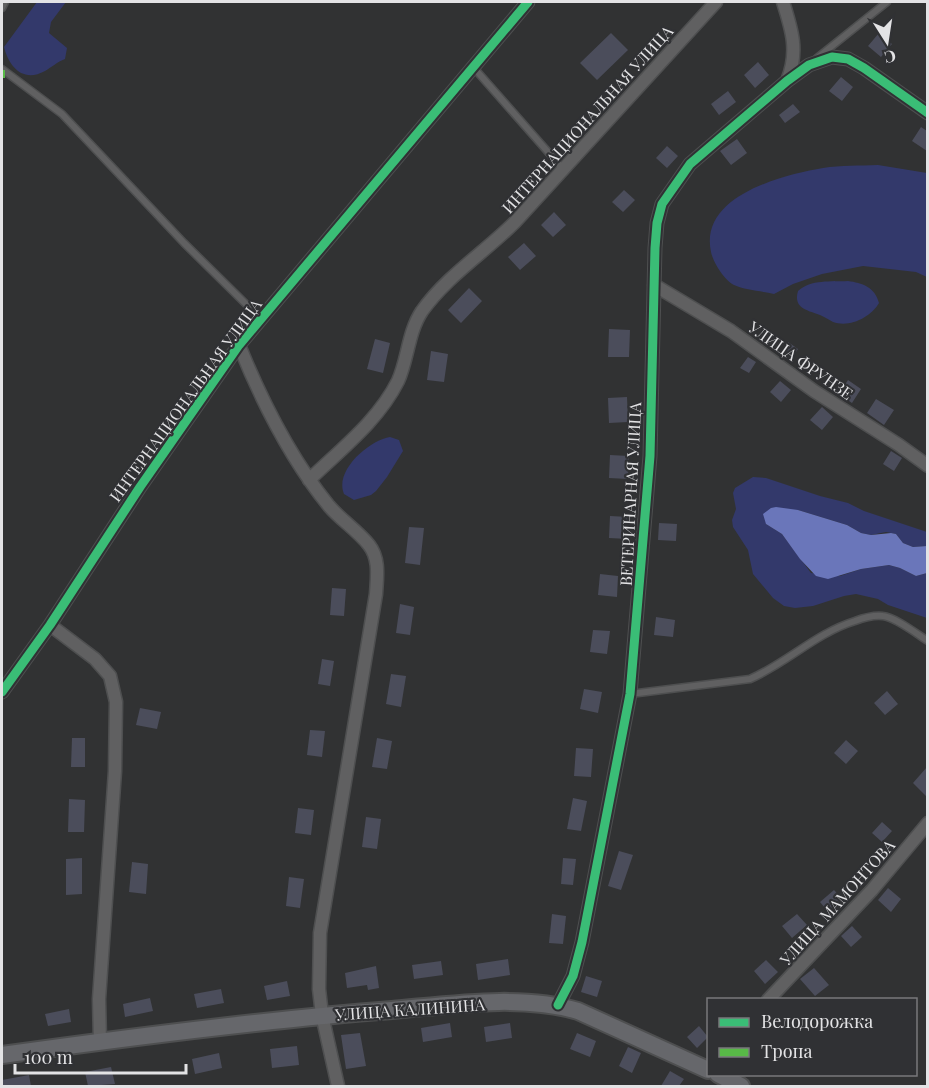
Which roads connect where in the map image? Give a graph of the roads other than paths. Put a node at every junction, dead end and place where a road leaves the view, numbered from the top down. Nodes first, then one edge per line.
1 (5, 2) edge
2 (528, 2) edge
3 (716, 2) edge
4 (783, 2) edge
5 (886, 2) edge
6 (2, 8) edge
7 (809, 65) junction
8 (474, 68) junction
9 (2, 69) edge
10 (787, 81) junction
11 (927, 112) edge
12 (563, 169) junction
13 (654, 285) junction
14 (260, 318) junction
15 (239, 345) junction
16 (927, 466) edge
17 (309, 480) junction
18 (50, 625) junction
19 (927, 641) edge
20 (2, 692) edge
21 (630, 694) junction
22 (927, 824) edge
23 (769, 998) edge
24 (558, 1005) junction
25 (322, 1016) junction
26 (100, 1041) junction
27 (2, 1055) edge
28 (707, 1069) edge
29 (722, 1076) edge
30 (338, 1086) edge
31 (741, 1086) edge

1 - 6 lane
2 - 8 street, ИНТЕРНАЦИОНАЛЬНАЯ УЛИЦА
3 - 12 street, ИНТЕРНАЦИОНАЛЬНАЯ УЛИЦА
4 - 10 street
5 - 7 lane
7 - 10 street, ВЕТЕРИНАРНАЯ УЛИЦА
7 - 11 street, ВЕТЕРИНАРНАЯ УЛИЦА
8 - 12 lane
8 - 14 street, ИНТЕРНАЦИОНАЛЬНАЯ УЛИЦА
9 - 14 lane
10 - 13 street, ВЕТЕРИНАРНАЯ УЛИЦА
12 - 17 street, ИНТЕРНАЦИОНАЛЬНАЯ УЛИЦА
13 - 16 street, УЛИЦА ФРУНЗЕ
13 - 21 street, ВЕТЕРИНАРНАЯ УЛИЦА
14 - 15 street, ИНТЕРНАЦИОНАЛЬНАЯ УЛИЦА
15 - 17 street, ИНТЕРНАЦИОНАЛЬНАЯ УЛИЦА
15 - 18 street, ИНТЕРНАЦИОНАЛЬНАЯ УЛИЦА
17 - 25 street, ИНТЕРНАЦИОНАЛЬНАЯ УЛИЦА
18 - 20 street, ИНТЕРНАЦИОНАЛЬНАЯ УЛИЦА
18 - 26 street
19 - 21 lane
21 - 24 street, ВЕТЕРИНАРНАЯ УЛИЦА
22 - 23 street, УЛИЦА МАМОНТОВА
24 - 25 street, УЛИЦА КАЛИНИНА
24 - 28 street, УЛИЦА КАЛИНИНА
25 - 26 street, УЛИЦА КАЛИНИНА
25 - 30 street, ИНТЕРНАЦИОНАЛЬНАЯ УЛИЦА
26 - 27 street, УЛИЦА КАЛИНИНА
29 - 31 street, УЛИЦА КАЛИНИНА

